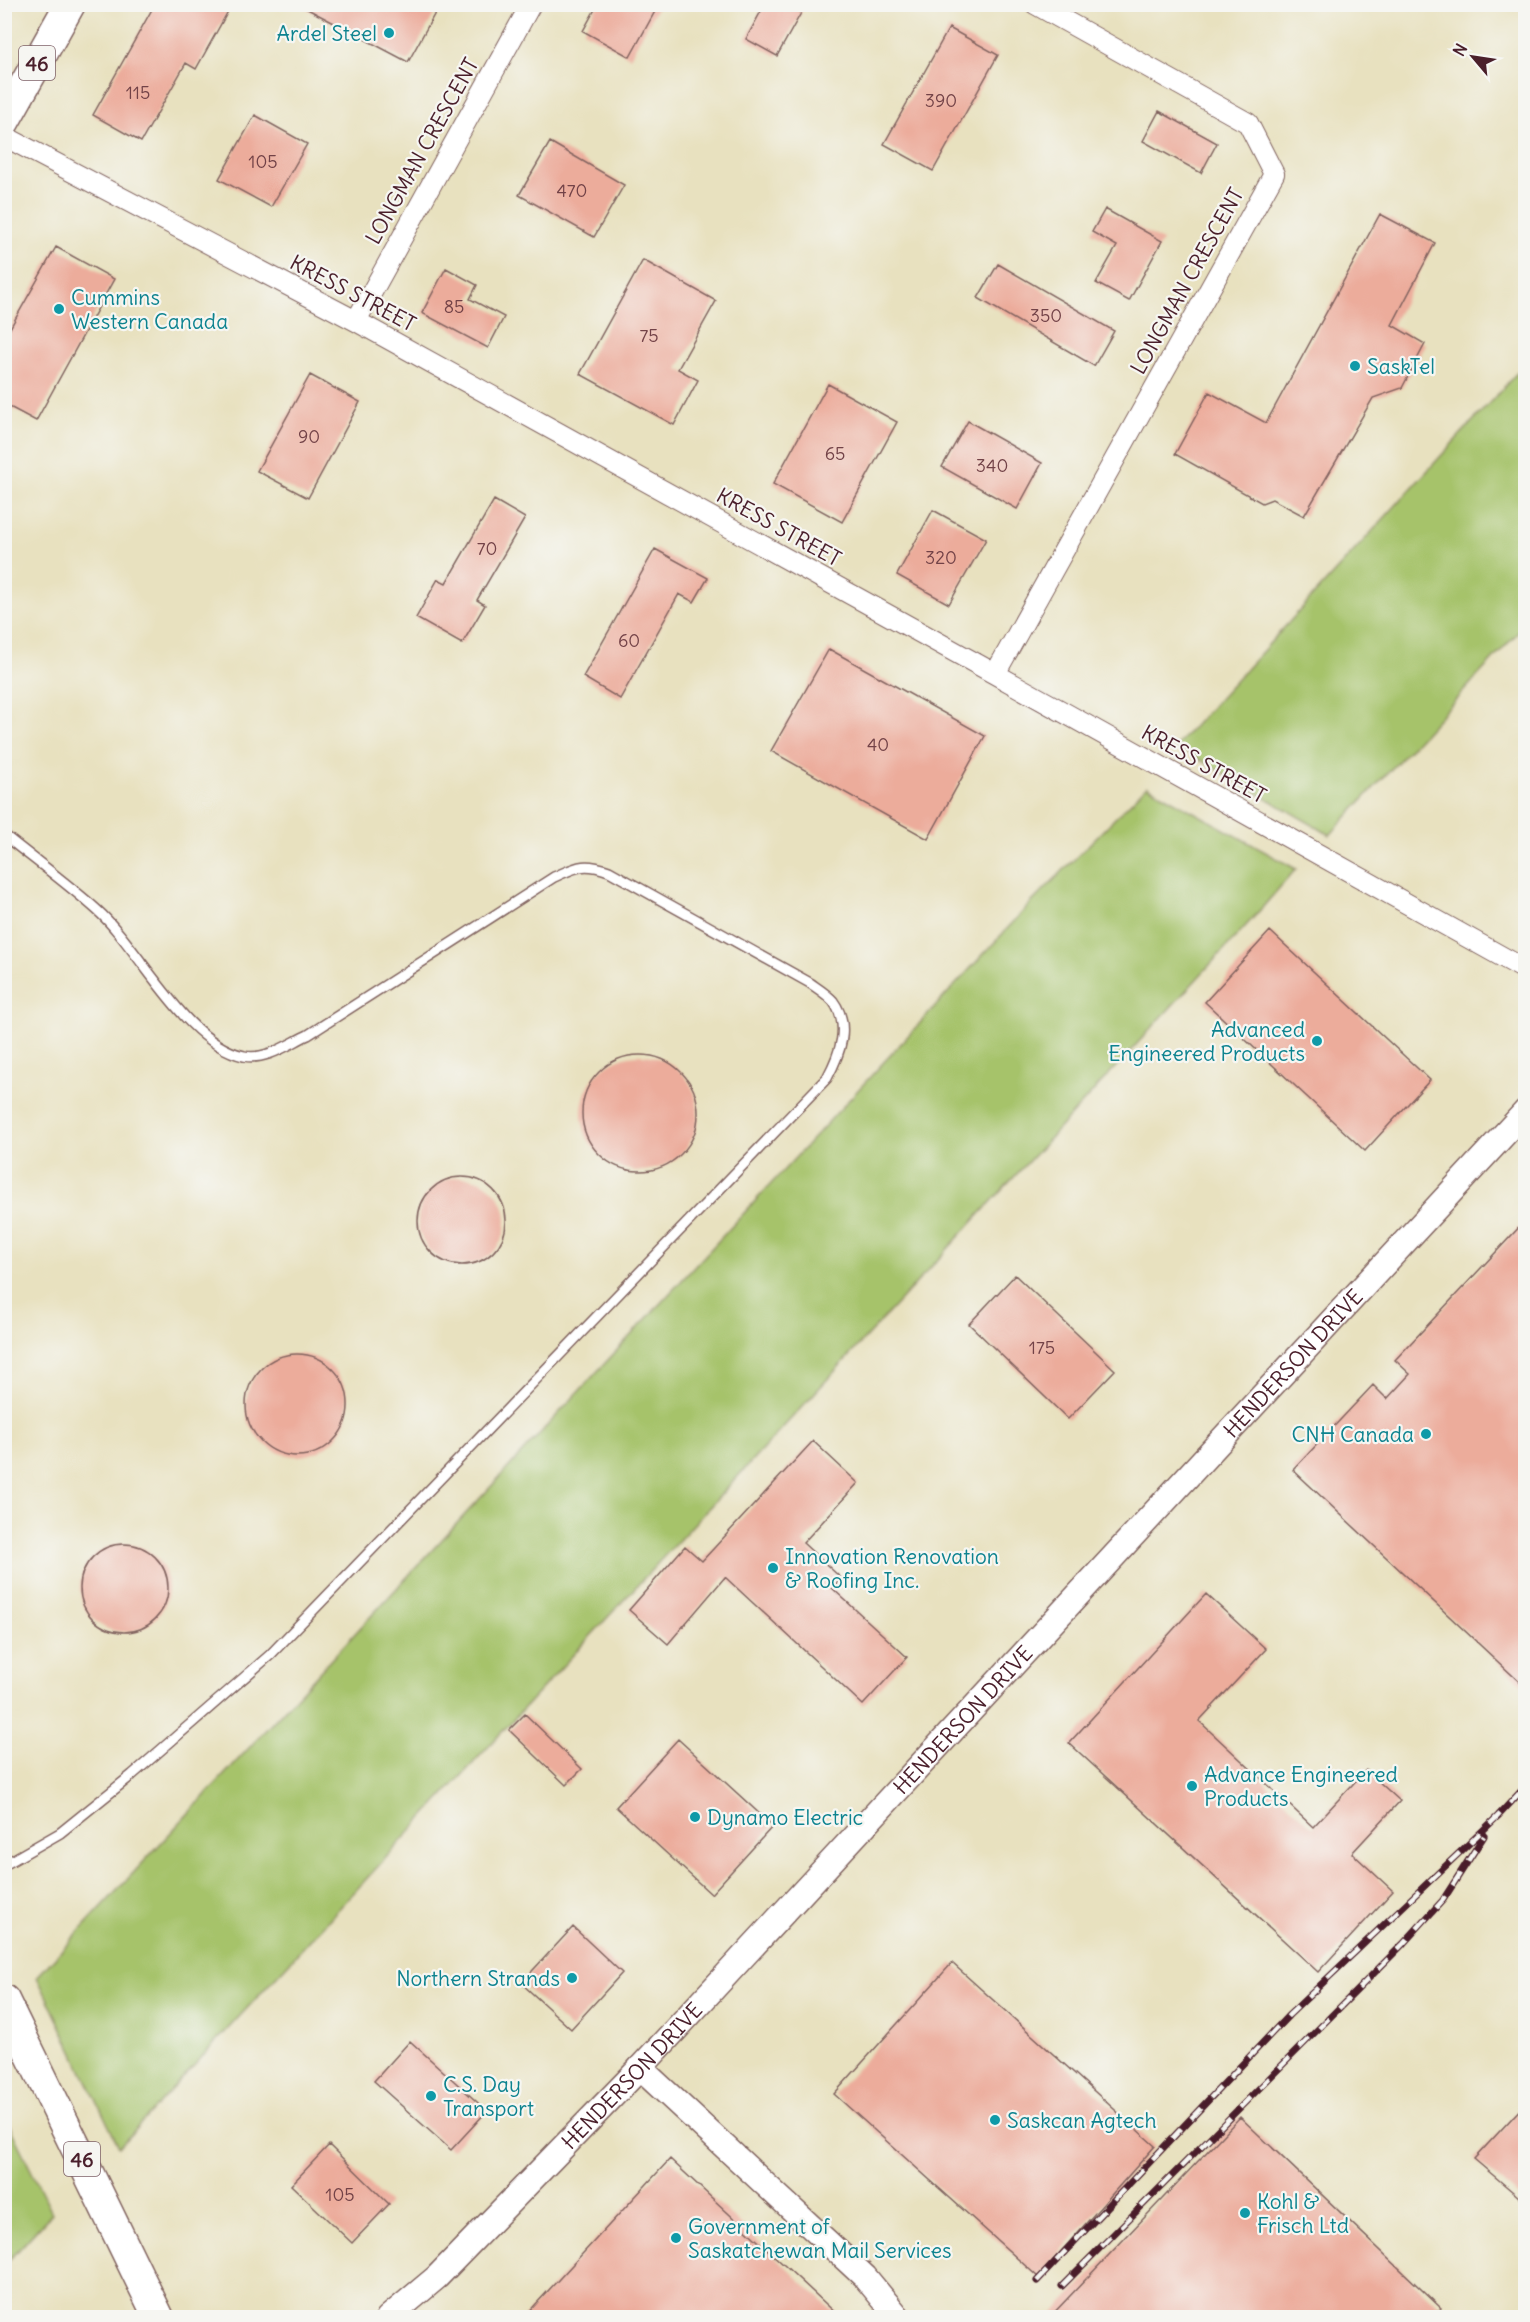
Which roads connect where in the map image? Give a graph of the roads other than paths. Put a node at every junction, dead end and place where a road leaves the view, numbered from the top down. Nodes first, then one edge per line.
1 (70, 4) edge
2 (531, 4) edge
3 (1035, 4) edge
4 (4, 122) edge
5 (4, 136) edge
6 (356, 321) junction
7 (995, 674) junction
8 (4, 835) edge
9 (1526, 970) edge
10 (1526, 1111) edge
11 (4, 1865) edge
12 (4, 2000) edge
13 (640, 2068) junction
14 (159, 2318) edge
15 (388, 2318) edge
16 (899, 2318) edge

1 - 4 main road, 46
2 - 6 street, LONGMAN CRESCENT
3 - 7 street, LONGMAN CRESCENT
5 - 6 street, KRESS STREET
6 - 7 street, KRESS STREET
7 - 9 street, KRESS STREET
8 - 11 lane
10 - 13 street, HENDERSON DRIVE
12 - 14 main road, 46
13 - 15 street, HENDERSON DRIVE
13 - 16 street

